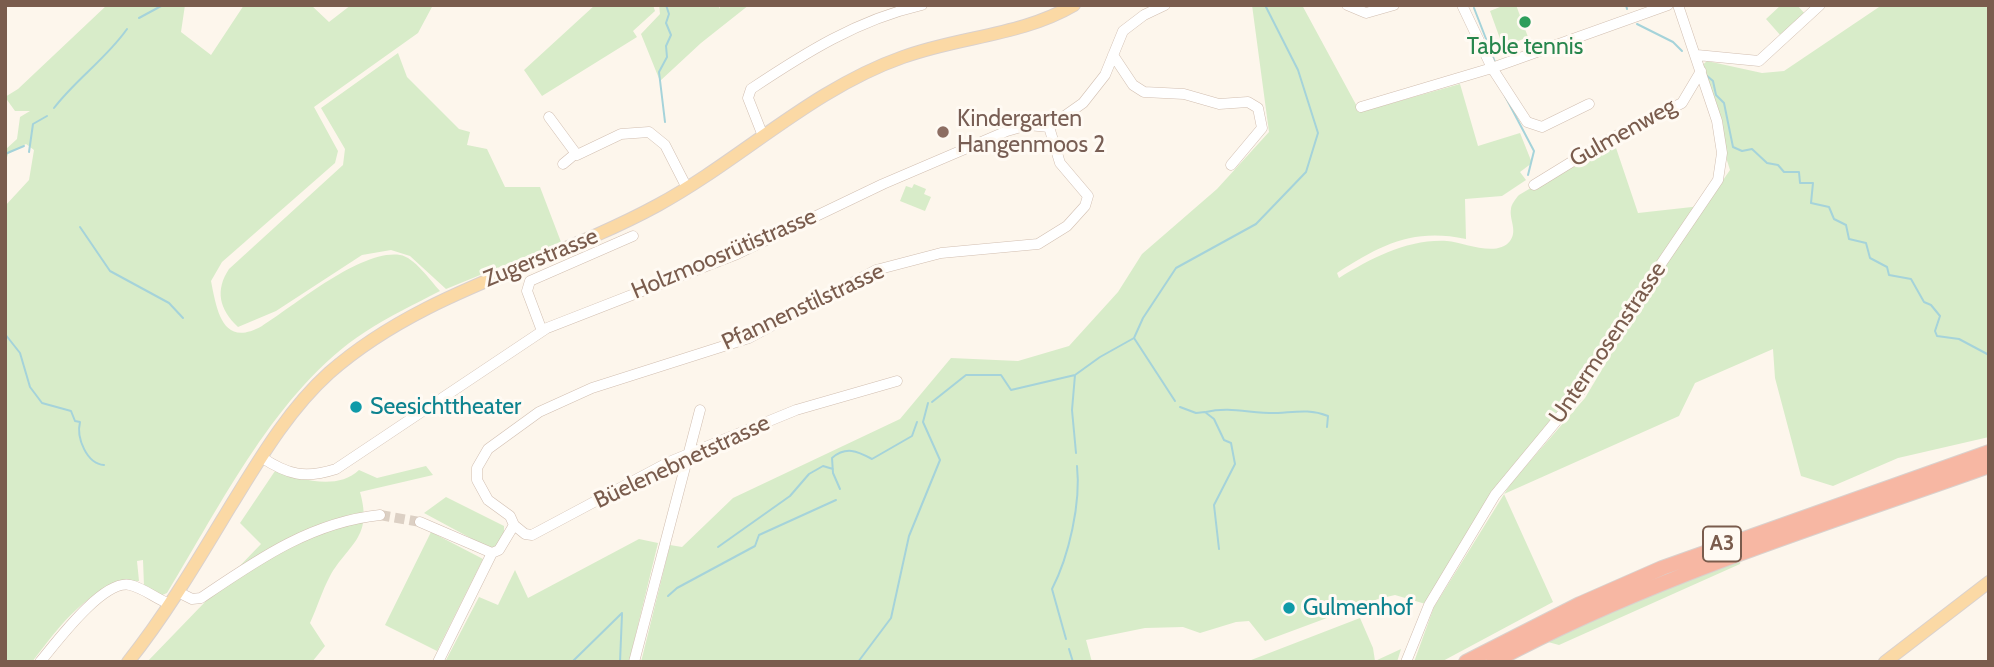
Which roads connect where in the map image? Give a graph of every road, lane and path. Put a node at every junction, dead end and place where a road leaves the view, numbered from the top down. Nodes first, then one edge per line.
1 (922, 5) edge
2 (1074, 5) edge
3 (1165, 5) edge
4 (1347, 5) edge
5 (1394, 5) edge
6 (1462, 5) edge
7 (1668, 5) edge
8 (1678, 5) edge
9 (1819, 5) edge
10 (1113, 55) junction
11 (1697, 55) junction
12 (1492, 68) junction
13 (1701, 71) junction
14 (1589, 104) dead end
15 (1360, 107) dead end
16 (549, 117) dead end
17 (1049, 127) junction
18 (763, 136) junction
19 (575, 154) junction
20 (563, 164) dead end
21 (1231, 165) dead end
22 (1534, 185) dead end
23 (687, 188) junction
24 (634, 236) dead end
25 (542, 331) junction
26 (897, 382) dead end
27 (700, 410) dead end
28 (1989, 452) edge
29 (690, 456) junction
30 (261, 457) junction
31 (1989, 466) edge
32 (380, 515) tunnel mouth
33 (419, 522) tunnel mouth
34 (514, 525) junction
35 (492, 553) junction
36 (1989, 582) edge
37 (178, 592) junction
38 (170, 604) junction
39 (40, 662) edge
40 (128, 662) edge
41 (438, 662) edge
42 (634, 662) edge
43 (1406, 662) edge
44 (1466, 662) edge
45 (1493, 662) edge
46 (1885, 662) edge

1 - 18 street
2 - 18 main road, Zugerstrasse
3 - 10 street
4 - 5 street
6 - 12 street
7 - 12 street
8 - 11 street, Untermosenstrasse
9 - 11 street
10 - 17 street
10 - 21 street
11 - 13 street, Untermosenstrasse
12 - 14 street
12 - 15 street
13 - 22 street, Gulmenweg
13 - 43 street, Untermosenstrasse
16 - 19 street
17 - 25 street, Holzmoosrütistrasse
17 - 34 street, Pfannenstilstrasse
18 - 23 main road, Zugerstrasse
19 - 20 street
19 - 23 street
23 - 30 main road, Zugerstrasse
24 - 25 street
25 - 30 street, Holzmoosrütistrasse
26 - 29 street, Büelenebnetstrasse
27 - 29 street
28 - 44 highway, A3
29 - 34 street, Büelenebnetstrasse
29 - 42 street
30 - 37 main road, Zugerstrasse
31 - 45 highway, A3
32 - 37 street
33 - 35 street
34 - 35 street
35 - 41 street
36 - 46 main road
37 - 38 main road, Zugerstrasse
38 - 39 street
38 - 40 main road, Zugerstrasse

